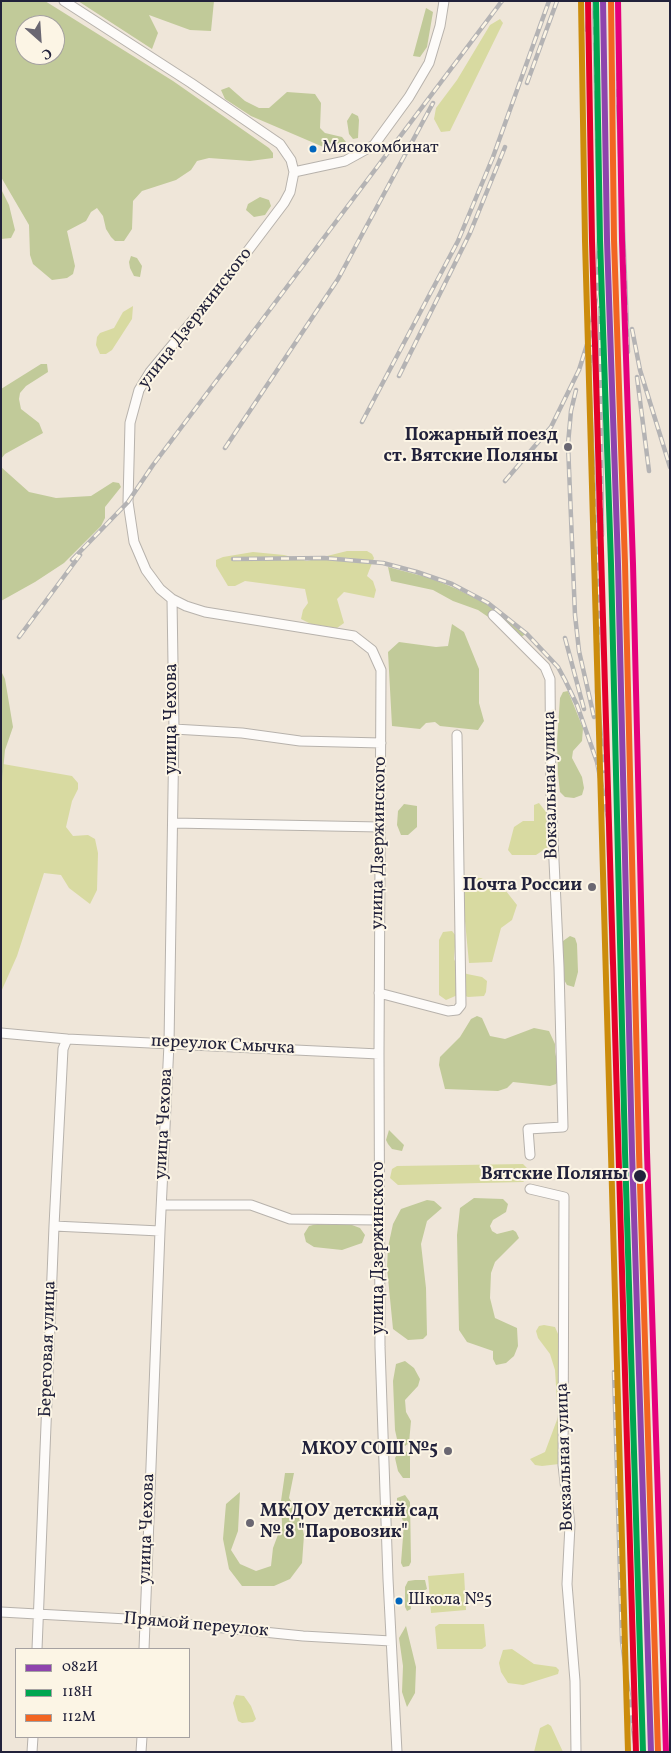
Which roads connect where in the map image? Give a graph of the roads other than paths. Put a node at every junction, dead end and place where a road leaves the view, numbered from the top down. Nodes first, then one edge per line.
1 (64, 1) edge
2 (444, 1) edge
3 (294, 172) junction
4 (172, 599) junction
5 (493, 615) dead end
6 (174, 729) junction
7 (457, 735) dead end
8 (381, 743) junction
9 (173, 822) junction
10 (380, 827) junction
11 (379, 993) junction
12 (1, 1034) edge
13 (67, 1039) junction
14 (169, 1044) junction
15 (379, 1054) junction
16 (530, 1155) dead end
17 (530, 1189) dead end
18 (162, 1205) junction
19 (379, 1220) junction
20 (54, 1226) junction
21 (160, 1230) junction
22 (1, 1612) edge
23 (38, 1614) junction
24 (145, 1620) junction
25 (391, 1641) junction
26 (36, 1648) edge
27 (144, 1648) edge
28 (33, 1738) edge
29 (142, 1738) edge
30 (32, 1752) edge
31 (141, 1752) edge
32 (397, 1752) edge
33 (576, 1752) edge

1 - 3 street
2 - 3 street
3 - 4 street, улица Дзержинского
4 - 6 street, улица Чехова
4 - 8 street, улица Дзержинского
5 - 16 street, Вокзальная улица
6 - 8 street, улица Дзержинского
6 - 9 street, улица Чехова
7 - 11 street
8 - 10 street, улица Дзержинского
9 - 10 street
9 - 14 street, улица Чехова
10 - 11 street, улица Дзержинского
11 - 15 street, улица Дзержинского
12 - 13 street, переулок Смычка
13 - 14 street, переулок Смычка
13 - 20 street, Береговая улица
14 - 15 street, переулок Смычка
14 - 18 street, улица Чехова
15 - 19 street, улица Дзержинского
17 - 33 street, Вокзальная улица
18 - 19 street
18 - 21 street, улица Чехова
19 - 25 street, улица Дзержинского
20 - 21 street
20 - 23 street, Береговая улица
21 - 24 street, улица Чехова
22 - 23 street, Прямой переулок
23 - 24 street, Прямой переулок
23 - 26 street, Береговая улица
24 - 25 street, Прямой переулок
24 - 27 street, улица Чехова
25 - 32 street, улица Дзержинского
28 - 30 street
29 - 31 street

